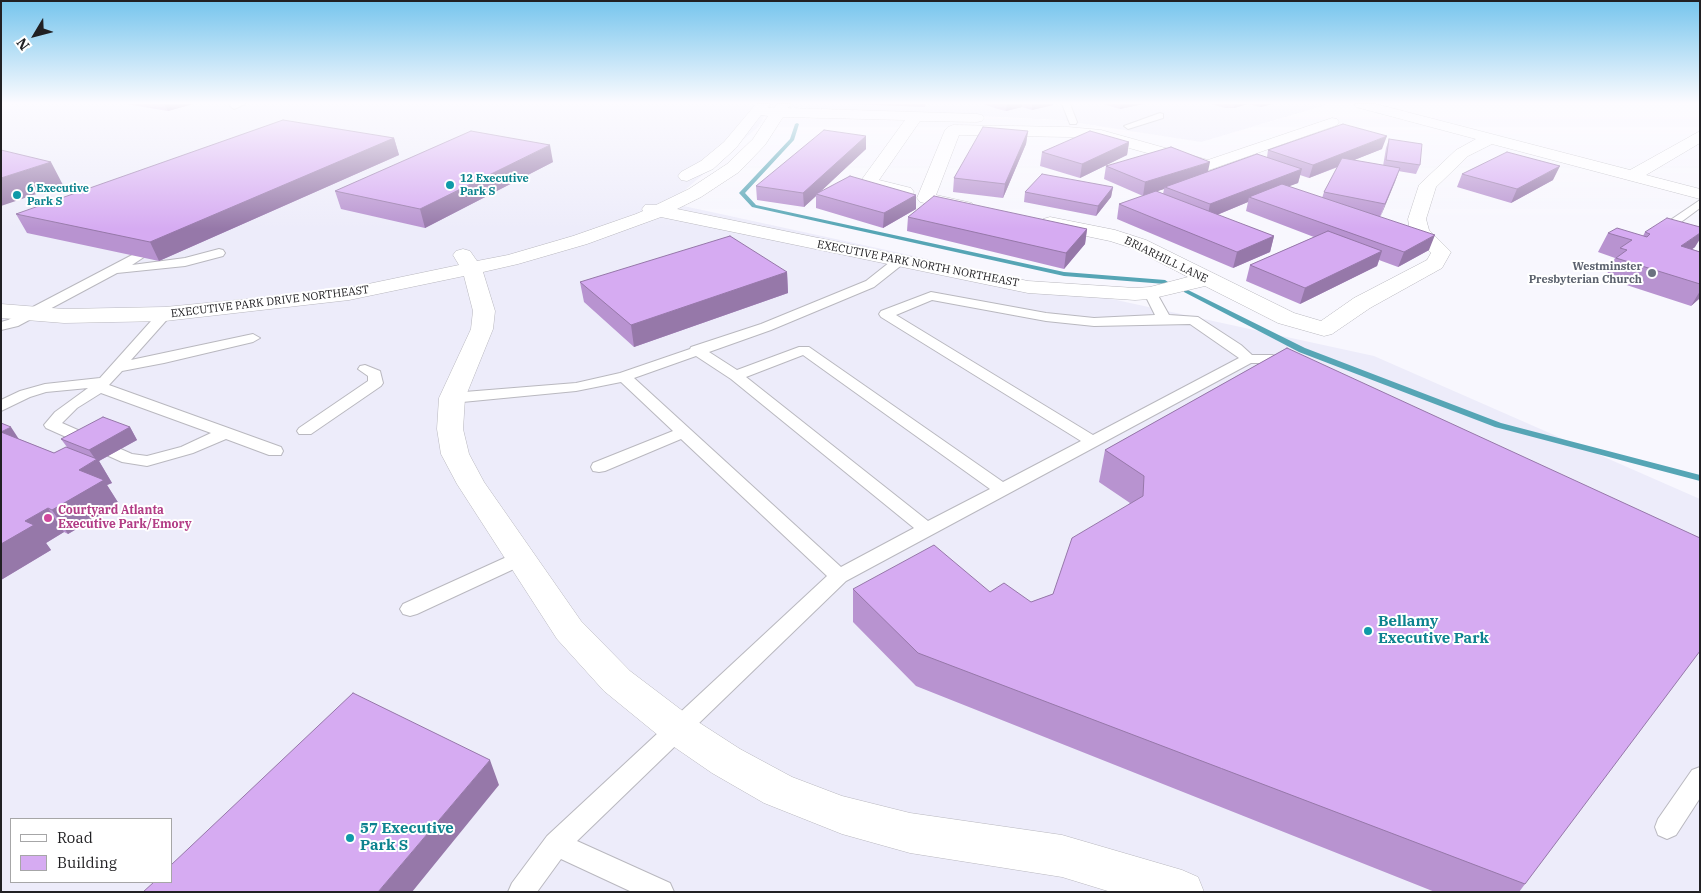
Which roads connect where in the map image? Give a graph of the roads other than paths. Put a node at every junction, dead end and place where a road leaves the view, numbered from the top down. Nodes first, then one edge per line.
1 (728, 146) edge
2 (755, 146) edge
3 (895, 146) edge
4 (948, 146) edge
5 (1141, 146) edge
6 (1175, 146) edge
7 (1264, 146) edge
8 (1476, 146) edge
9 (1519, 146) edge
10 (1684, 146) edge
11 (1161, 151) junction
12 (1632, 176) junction
13 (1700, 194) edge
14 (926, 198) junction
15 (646, 200) junction
16 (1700, 203) edge
17 (985, 210) edge
18 (1028, 218) edge
19 (1691, 228) edge
20 (219, 253) dead end
21 (138, 257) edge
22 (899, 260) junction
23 (467, 262) junction
24 (110, 271) junction
25 (1206, 278) junction
26 (1150, 293) junction
27 (1, 296) edge
28 (58, 299) junction
29 (165, 314) junction
30 (11, 318) edge
31 (1164, 319) junction
32 (1, 338) edge
33 (253, 338) dead end
34 (696, 350) junction
35 (1248, 359) junction
36 (119, 367) junction
37 (1301, 367) edge
38 (366, 369) dead end
39 (624, 376) junction
40 (736, 376) junction
41 (103, 385) junction
42 (452, 398) junction
43 (1, 406) edge
44 (305, 431) dead end
45 (683, 432) junction
46 (225, 433) junction
47 (1092, 441) junction
48 (275, 451) dead end
49 (598, 467) dead end
50 (1002, 489) junction
51 (927, 529) junction
52 (522, 558) junction
53 (839, 576) junction
54 (410, 609) dead end
55 (678, 729) junction
56 (1700, 777) edge
57 (1667, 826) dead end
58 (556, 844) junction
59 (521, 892) edge
60 (661, 892) edge
61 (1182, 892) edge

1 - 15 street, EXECUTIVE PARK DRIVE NORTHEAST
2 - 15 street, EXECUTIVE PARK DRIVE NORTHEAST
3 - 14 street
4 - 14 street
5 - 11 street
6 - 11 street
7 - 11 street
8 - 25 street, BRIARHILL LANE
9 - 12 street
10 - 12 street
12 - 13 street
14 - 17 street
15 - 22 street, EXECUTIVE PARK NORTH NORTHEAST
15 - 23 street, EXECUTIVE PARK DRIVE NORTHEAST
15 - 23 street, EXECUTIVE PARK DRIVE NORTHEAST
16 - 19 lane
18 - 25 street, BRIARHILL LANE
20 - 24 lane
21 - 24 lane
22 - 26 street, EXECUTIVE PARK NORTH NORTHEAST
22 - 34 lane
23 - 28 street, EXECUTIVE PARK DRIVE NORTHEAST
23 - 29 street, EXECUTIVE PARK DRIVE NORTHEAST
23 - 42 street
24 - 28 lane
25 - 26 street, EXECUTIVE PARK NORTH NORTHEAST
26 - 31 lane
27 - 28 street, EXECUTIVE PARK DRIVE NORTHEAST
28 - 30 lane
29 - 30 street, EXECUTIVE PARK DRIVE NORTHEAST
29 - 36 lane
30 - 32 lane
31 - 35 lane
31 - 47 lane
33 - 36 lane
34 - 39 lane
34 - 40 lane
35 - 37 lane
35 - 47 lane
36 - 41 lane
38 - 44 lane
39 - 42 lane
39 - 45 lane
40 - 50 lane
40 - 51 lane
41 - 43 lane
41 - 46 lane
41 - 46 lane
42 - 52 street
45 - 49 lane
45 - 53 lane
46 - 48 lane
47 - 50 lane
50 - 51 lane
51 - 53 lane
52 - 54 lane
52 - 55 street
53 - 55 lane
55 - 58 lane
55 - 61 street
56 - 57 lane
58 - 59 lane
58 - 60 lane

